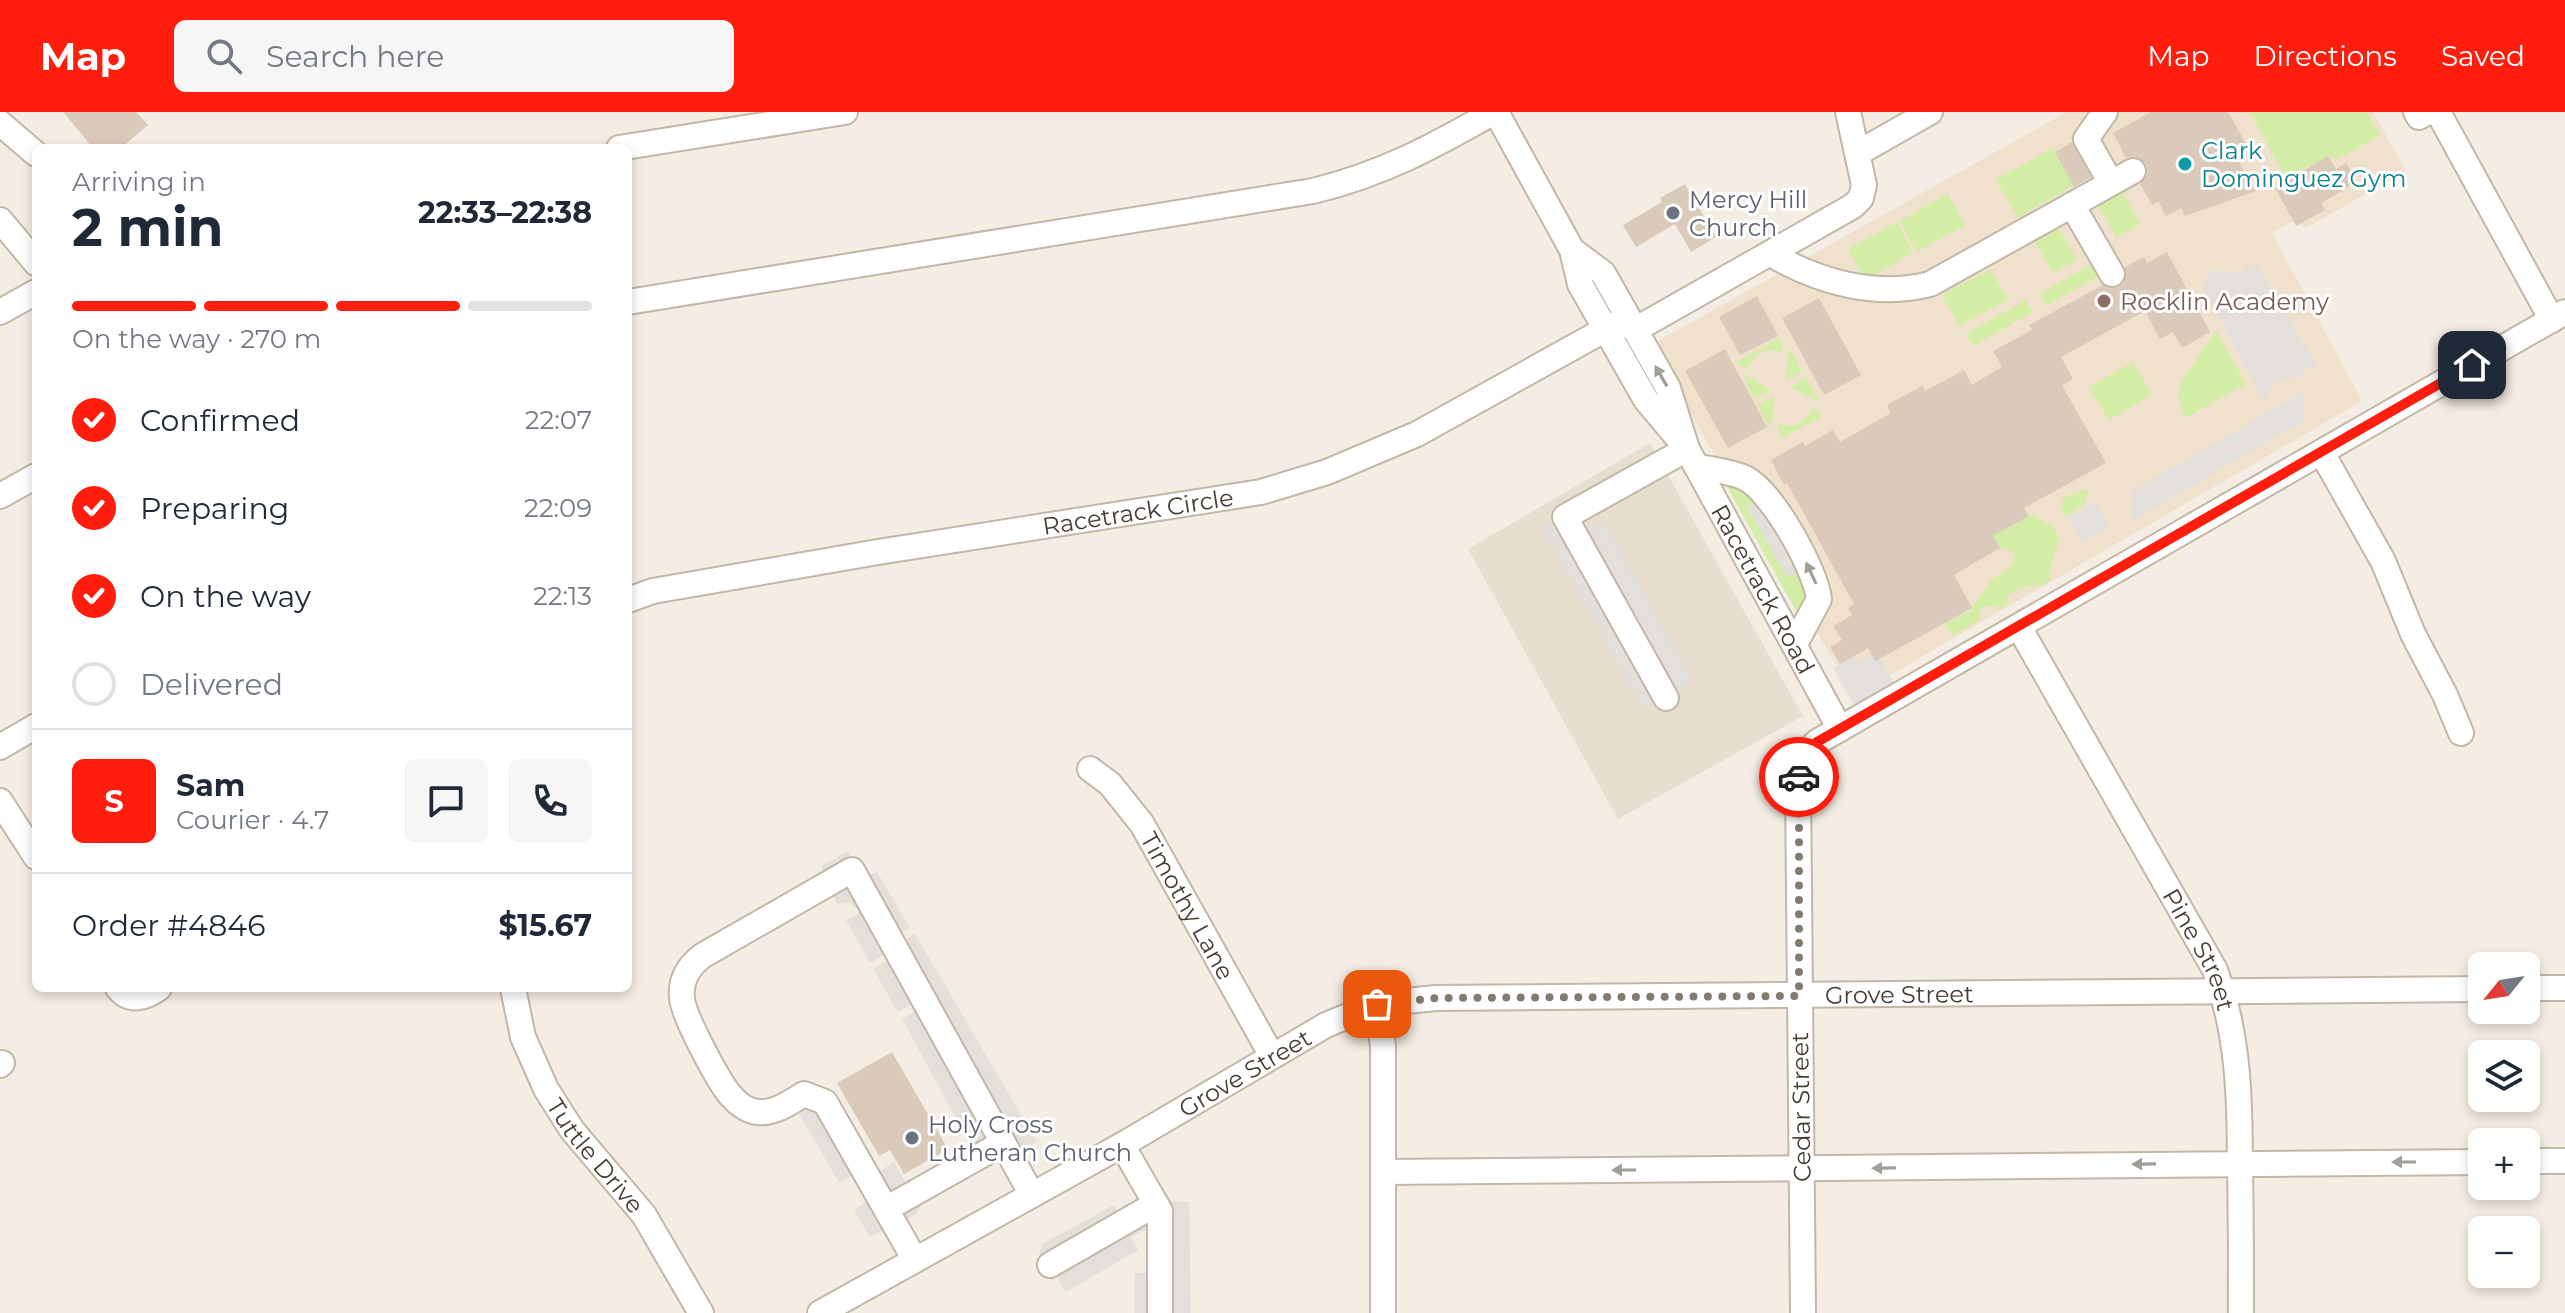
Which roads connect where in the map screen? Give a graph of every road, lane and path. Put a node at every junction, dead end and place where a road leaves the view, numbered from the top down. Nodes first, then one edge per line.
1 (845, 112) edge
2 (1495, 112) edge
3 (1848, 112) edge
4 (1930, 112) edge
5 (2105, 112) edge
6 (2416, 112) edge
7 (2428, 112) edge
8 (2438, 112) edge
9 (0, 123) edge
10 (632, 146) edge
11 (32, 151) edge
12 (1858, 153) junction
13 (2133, 171) dead end
14 (2111, 183) junction
15 (2072, 205) junction
16 (0, 220) edge
17 (1771, 254) junction
18 (32, 258) edge
19 (2112, 274) dead end
20 (32, 294) edge
21 (632, 301) edge
22 (0, 312) edge
23 (2559, 316) edge
24 (1618, 326) junction
25 (2322, 453) junction
26 (1691, 458) junction
27 (32, 478) edge
28 (0, 496) edge
29 (632, 599) edge
30 (2019, 627) junction
31 (1795, 644) junction
32 (1666, 698) dead end
33 (32, 728) edge
34 (1840, 729) junction
35 (2461, 733) dead end
36 (0, 747) edge
37 (1090, 769) dead end
38 (0, 801) edge
39 (32, 851) edge
40 (2540, 988) edge
41 (2565, 988) edge
42 (2468, 989) edge
43 (120, 992) edge
44 (152, 992) edge
45 (514, 992) edge
46 (2223, 992) junction
47 (1799, 996) junction
48 (1377, 1004) junction
49 (1272, 1056) junction
50 (1003, 1143) junction
51 (1122, 1145) junction
52 (2540, 1161) edge
53 (2565, 1161) edge
54 (2240, 1162) junction
55 (2468, 1162) edge
56 (1801, 1169) junction
57 (1383, 1172) junction
58 (1032, 1195) junction
59 (1156, 1204) junction
60 (886, 1209) junction
61 (915, 1260) junction
62 (1050, 1265) dead end
63 (701, 1313) edge
64 (820, 1313) edge
65 (1160, 1313) edge
66 (1383, 1313) edge
67 (1803, 1313) edge
68 (2241, 1313) edge

1 - 10 street
2 - 21 street
2 - 24 street, Racetrack Road
3 - 12 street
4 - 12 street
5 - 14 street
6 - 7 street
8 - 23 street
9 - 11 street
12 - 17 street, Racetrack Circle
13 - 14 street
14 - 15 street
15 - 17 street
15 - 19 street
16 - 18 street
17 - 24 street, Racetrack Circle
20 - 22 street
23 - 25 street, Cedar Street
24 - 26 street, Racetrack Road
24 - 29 street, Racetrack Circle
25 - 30 street, Cedar Street
25 - 35 street
26 - 31 street, Racetrack Road
31 -> 26 street
26 - 32 street
27 - 28 street
30 - 34 street, Cedar Street
30 - 46 street, Pine Street
31 - 34 street, Racetrack Road
33 - 36 street
34 - 47 street, Cedar Street
37 - 49 street, Timothy Lane
38 - 39 street
40 - 41 street
42 - 46 street, Grove Street
43 - 44 street
45 - 63 street, Tuttle Drive
46 - 47 street, Grove Street
46 - 54 street, Pine Street
47 - 48 street, Grove Street
47 - 56 street, Cedar Street
48 - 49 street, Grove Street
48 - 57 street
49 - 51 street, Grove Street
50 - 58 street
50 - 60 street
50 - 60 street
51 - 58 street, Grove Street
51 - 59 street
52 - 53 street
55 -> 54 street
54 -> 56 street
54 - 68 street, Pine Street
56 -> 57 street
56 - 67 street, Cedar Street
57 - 66 street
58 - 61 street, Grove Street
59 - 62 street
59 - 65 street
60 - 61 street
61 - 64 street, Grove Street

